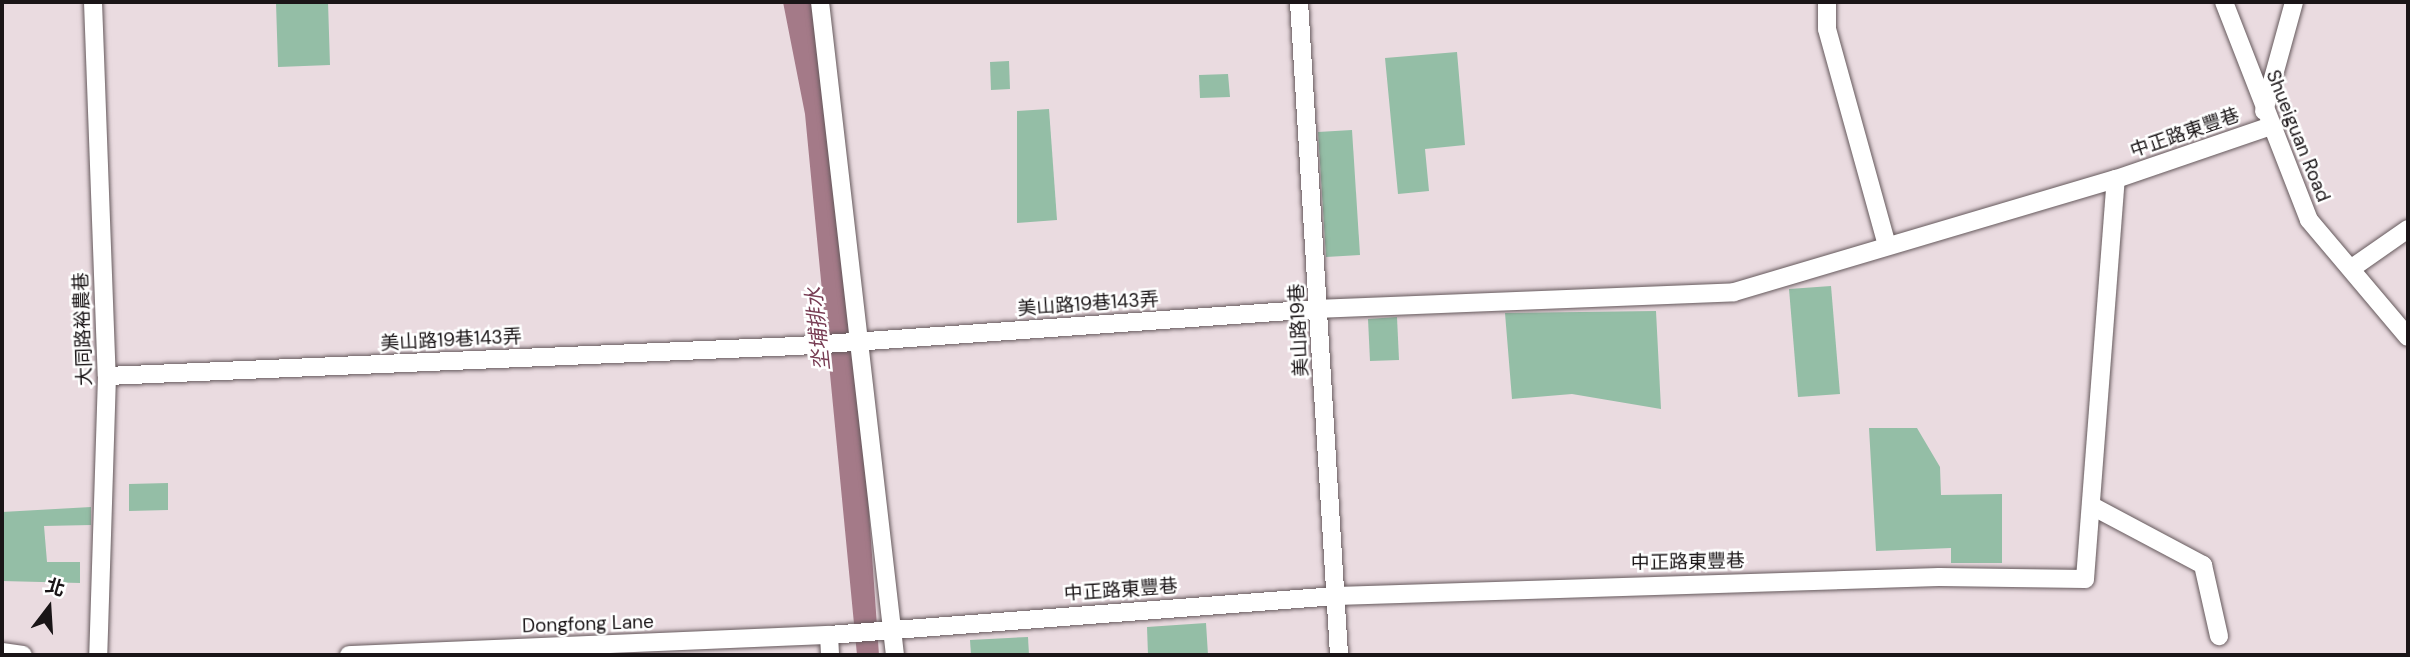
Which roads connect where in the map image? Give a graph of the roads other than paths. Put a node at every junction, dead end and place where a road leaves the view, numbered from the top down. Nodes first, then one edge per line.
1 (93, 2) edge
2 (820, 2) edge
3 (1300, 2) edge
4 (1827, 2) edge
5 (2224, 2) edge
6 (2295, 4) edge
7 (2266, 119) junction
8 (2116, 178) junction
9 (2408, 229) edge
10 (1887, 246) junction
11 (2352, 268) junction
12 (1318, 309) junction
13 (2408, 337) edge
14 (861, 341) junction
15 (107, 376) junction
16 (2092, 506) junction
17 (1336, 596) junction
18 (892, 628) junction
19 (829, 635) junction
20 (2219, 636) dead end
21 (2, 652) edge
22 (23, 655) edge
23 (98, 655) edge
24 (349, 655) edge
25 (831, 655) edge
26 (895, 655) edge
27 (1339, 655) edge

1 - 15 street, 大同路裕農巷
2 - 14 street
3 - 12 street, 美山路19巷
4 - 10 street
5 - 7 street, Shueiguan Road
6 - 7 street
7 - 8 street, 中正路東豐巷
7 - 11 street, Shueiguan Road
8 - 10 street, 中正路東豐巷
8 - 16 street, 中正路東豐巷
9 - 11 street
10 - 12 street, 中正路東豐巷
11 - 13 street, Shueiguan Road
12 - 14 street, 美山路19巷143弄
12 - 17 street, 美山路19巷
14 - 15 street, 美山路19巷143弄
14 - 18 street
15 - 23 street, 大同路裕農巷
16 - 17 street, 中正路東豐巷
16 - 20 street
17 - 18 street, 中正路東豐巷
17 - 27 street, 美山路19巷
18 - 19 street, 中正路東豐巷
18 - 26 street
19 - 24 street, Dongfong Lane
19 - 25 street
21 - 22 street

